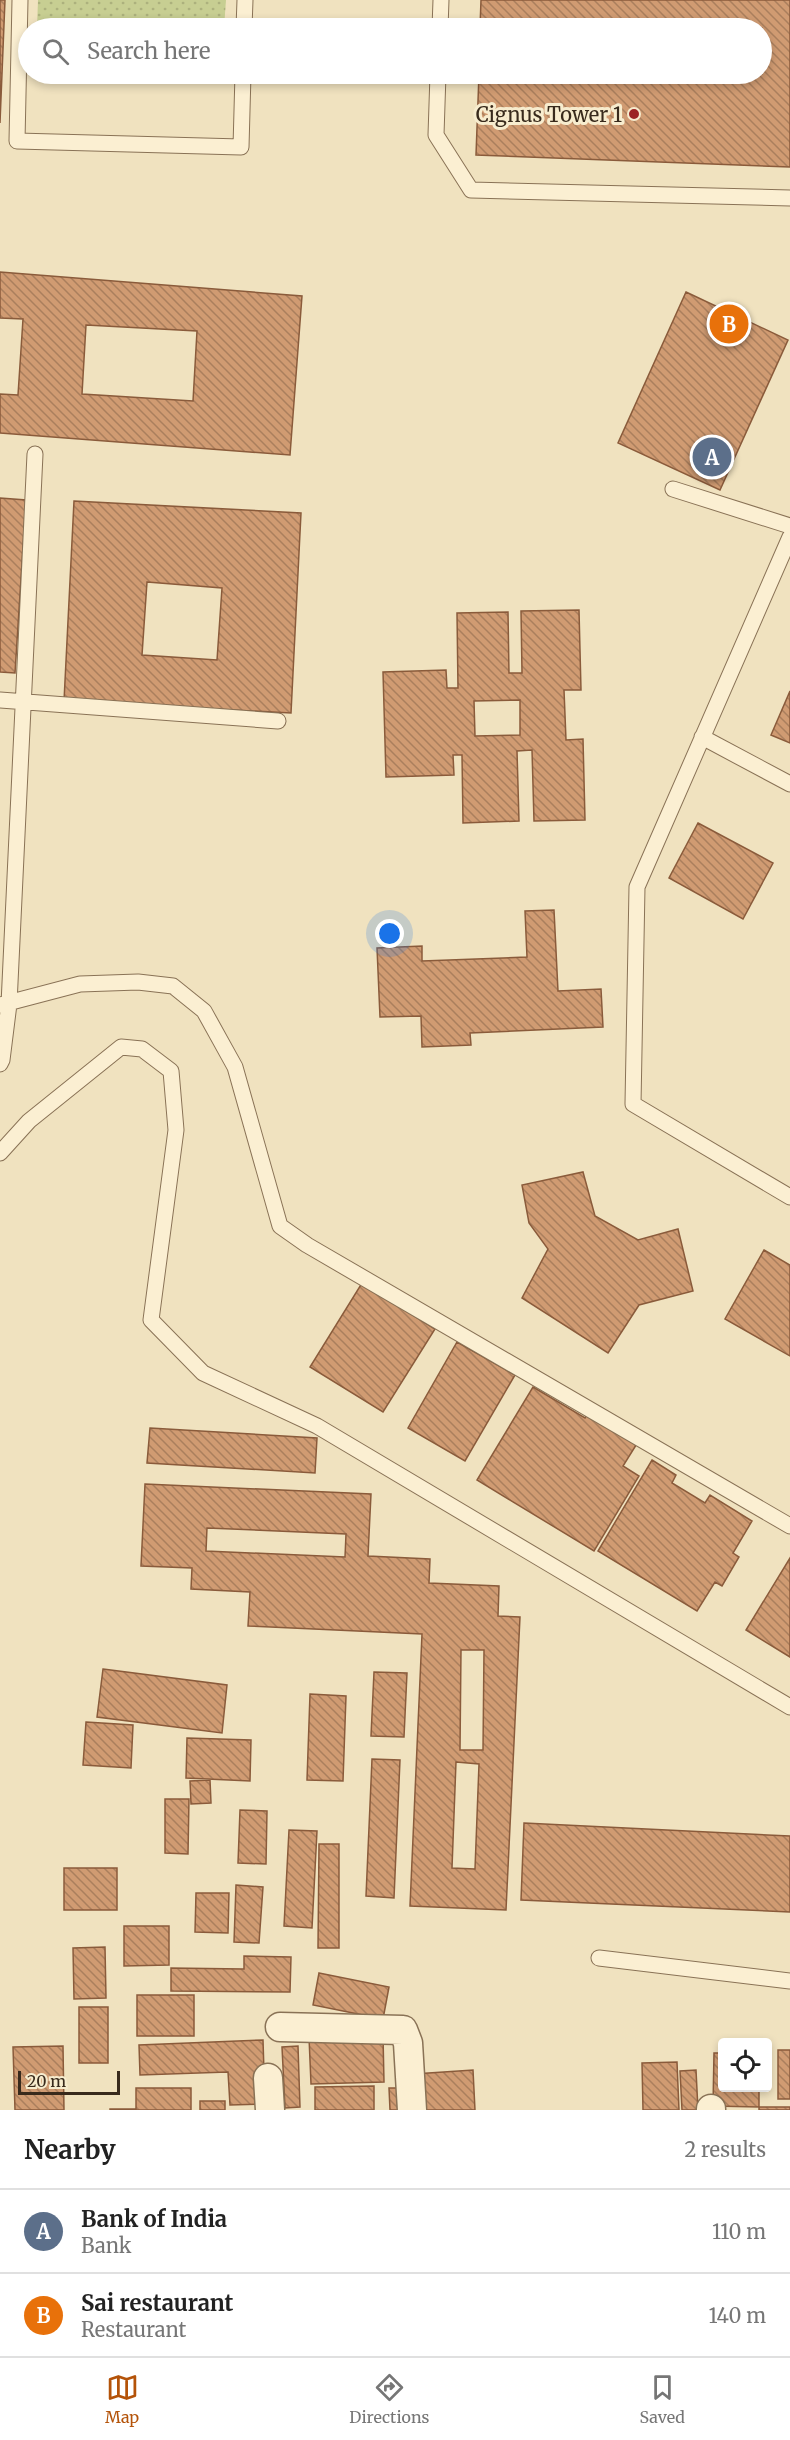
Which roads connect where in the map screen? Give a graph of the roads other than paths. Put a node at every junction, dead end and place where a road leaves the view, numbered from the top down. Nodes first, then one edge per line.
1 (20, 0) edge
2 (245, 0) edge
3 (441, 0) edge
4 (20, 18) edge
5 (244, 18) edge
6 (440, 18) edge
7 (18, 84) edge
8 (243, 84) edge
9 (438, 84) edge
10 (790, 198) edge
11 (35, 454) dead end
12 (673, 489) dead end
13 (790, 526) edge
14 (790, 537) edge
15 (0, 700) edge
16 (24, 703) junction
17 (278, 721) dead end
18 (702, 737) junction
19 (790, 784) edge
20 (5, 1005) edge
21 (0, 1064) edge
22 (0, 1153) edge
23 (790, 1197) edge
24 (790, 1526) edge
25 (790, 1707) edge
26 (599, 1958) dead end
27 (790, 1981) edge
28 (280, 2026) dead end
29 (268, 2078) dead end
30 (270, 2110) edge
31 (412, 2110) edge

1 - 4 lane
2 - 5 lane
3 - 6 lane
7 - 8 lane
9 - 10 lane
11 - 16 lane
12 - 13 lane
14 - 18 lane
15 - 16 lane
16 - 17 lane
16 - 20 lane
18 - 19 lane
18 - 23 lane
20 - 21 lane
20 - 24 lane
22 - 25 lane
26 - 27 lane
28 - 31 street
29 - 30 street

